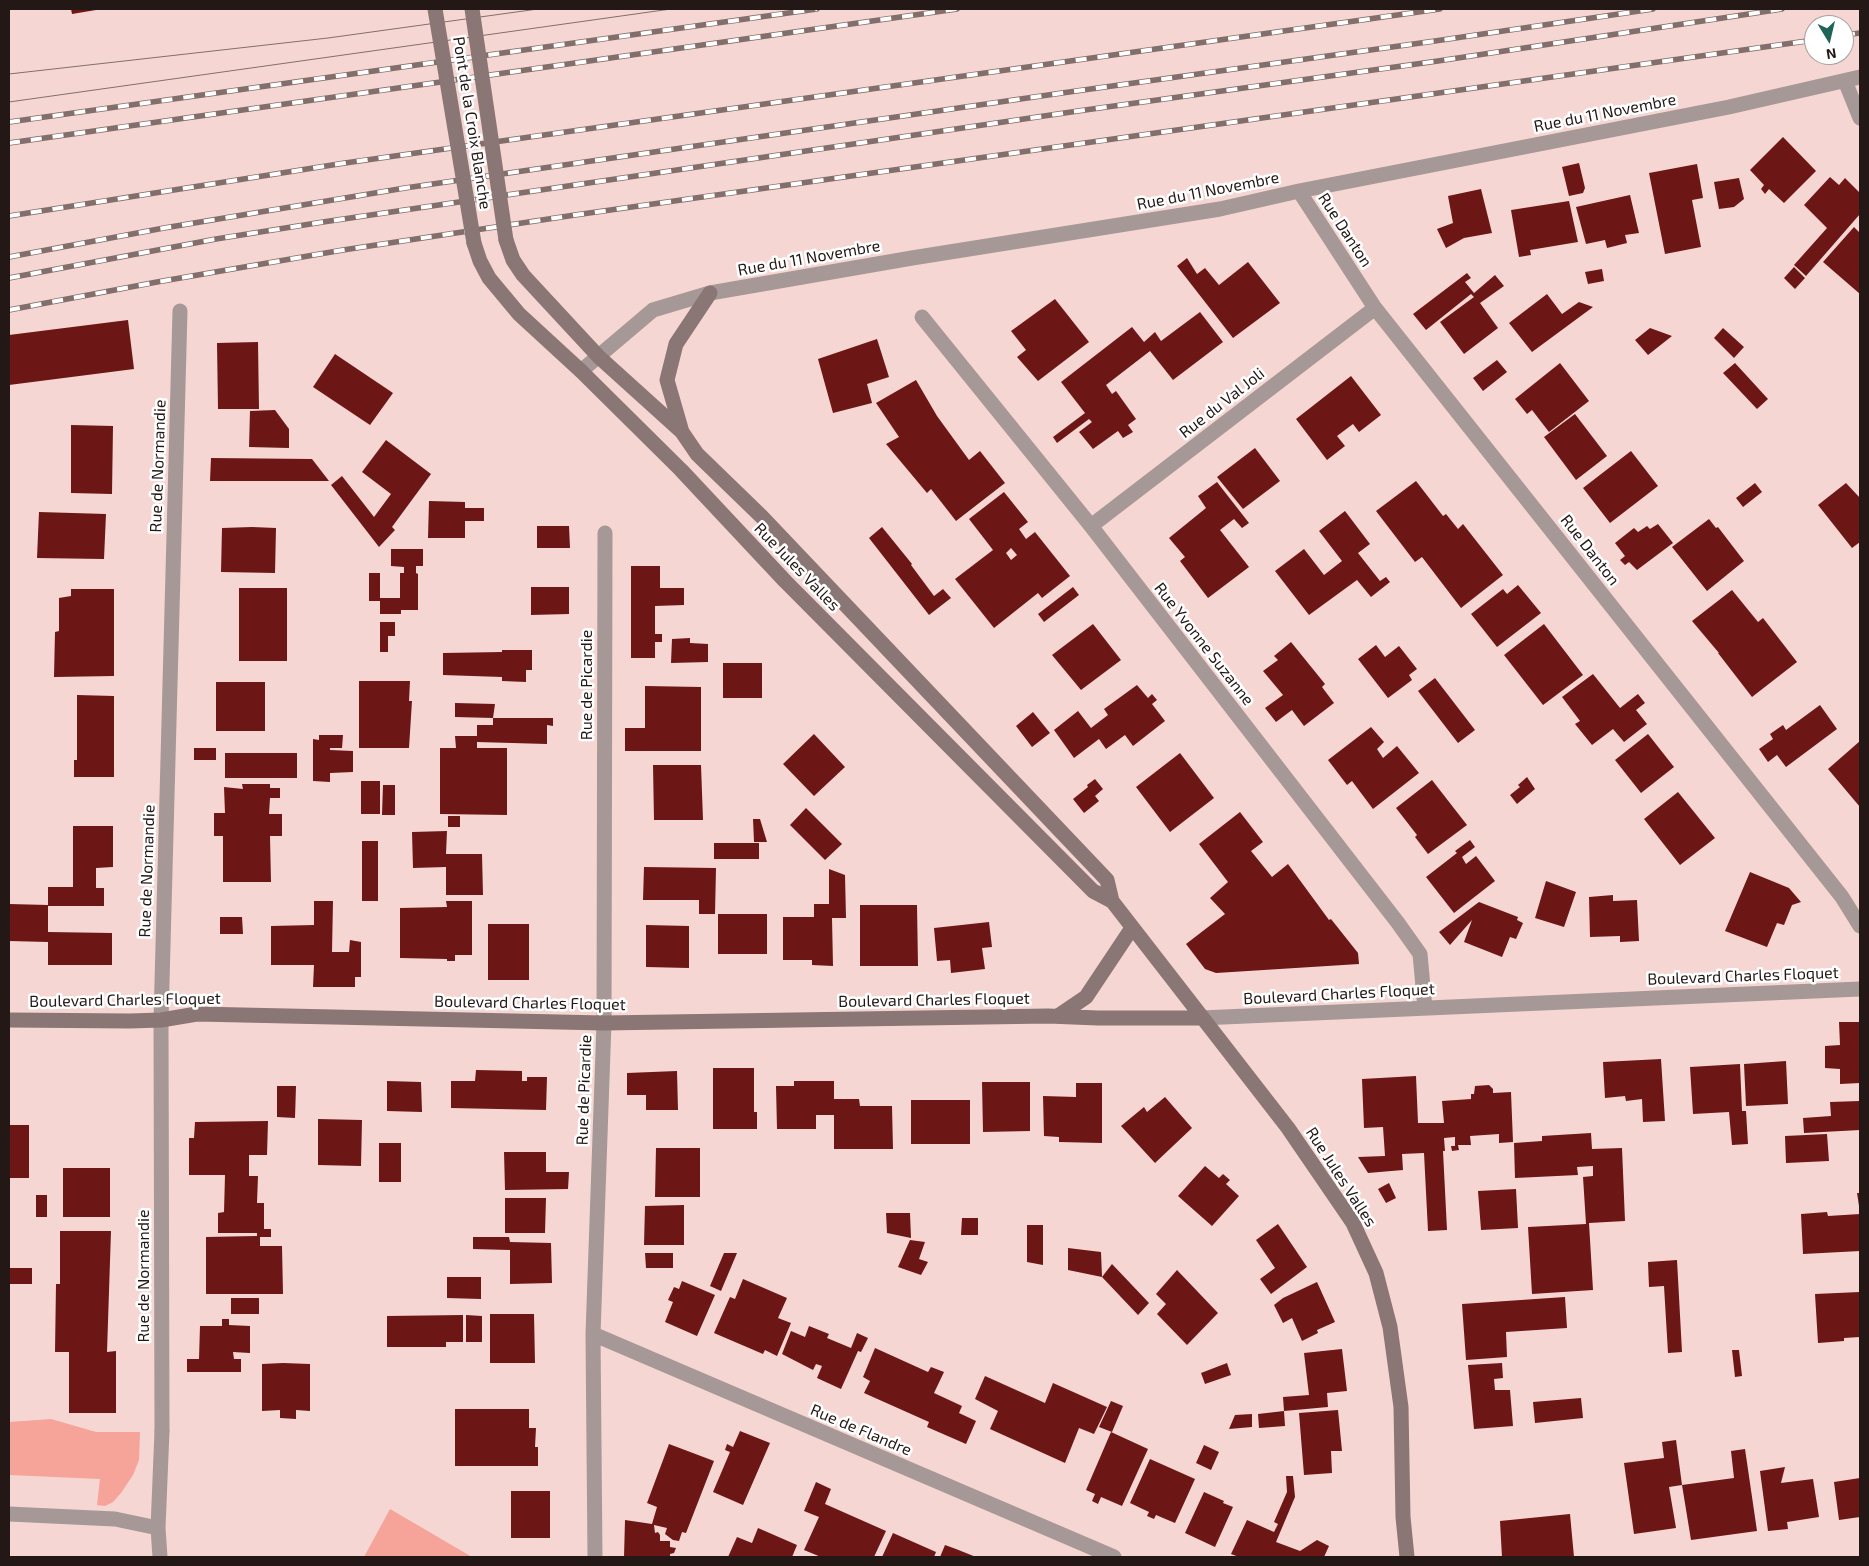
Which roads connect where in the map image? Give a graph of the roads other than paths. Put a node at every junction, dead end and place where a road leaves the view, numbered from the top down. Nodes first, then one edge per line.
1 (435, 9) edge
2 (472, 9) edge
3 (1860, 77) edge
4 (1845, 81) junction
5 (1860, 118) edge
6 (1299, 191) junction
7 (506, 240) joint
8 (474, 243) joint
9 (710, 293) junction
10 (1375, 308) junction
11 (180, 311) dead end
12 (922, 317) dead end
13 (599, 357) junction
14 (581, 371) junction
15 (682, 432) junction
16 (1091, 526) junction
17 (605, 534) dead end
18 (1112, 901) junction
19 (1860, 926) edge
20 (1132, 928) junction
21 (1860, 989) edge
22 (1425, 1008) junction
23 (1058, 1016) junction
24 (1201, 1018) junction
25 (9, 1020) edge
26 (161, 1020) junction
27 (604, 1023) junction
28 (594, 1334) junction
29 (9, 1514) edge
30 (158, 1528) junction
31 (160, 1557) edge
32 (595, 1557) edge
33 (1114, 1557) edge
34 (1407, 1557) edge

1 - 8 street, Pont de la Croix Blanche, bridge
2 - 7 street, Pont de la Croix Blanche, bridge
3 - 4 street, Rue du 11 Novembre
4 - 5 street
4 - 6 street, Rue du 11 Novembre
6 - 9 street, Rue du 11 Novembre
6 - 10 street, Rue Danton
7 - 13 street, Rue Jules Valles
8 - 14 street, Rue Jules Valles
9 - 13 street, Rue du 11 Novembre
9 - 15 street
10 - 16 street, Rue du Val Joli
10 - 19 street, Rue Danton
11 - 26 street, Rue de Normandie
12 - 16 street, Rue Yvonne Suzanne
13 - 14 street, Rue du 11 Novembre
13 - 15 street, Rue Jules Valles
14 - 18 street, Rue Jules Valles
15 - 18 street, Rue Jules Valles
16 - 22 street, Rue Yvonne Suzanne
17 - 27 street, Rue de Picardie
18 - 20 street, Rue Jules Valles
20 - 23 street
20 - 24 street, Rue Jules Valles
21 - 22 street, Boulevard Charles Floquet
22 - 24 street, Boulevard Charles Floquet
23 - 24 street, Boulevard Charles Floquet
23 - 27 street, Boulevard Charles Floquet
24 - 34 street, Rue Jules Valles
25 - 26 street, Boulevard Charles Floquet
26 - 27 street, Boulevard Charles Floquet
26 - 30 street, Rue de Normandie
27 - 28 street, Rue de Picardie
28 - 32 street, Rue de Picardie
28 - 33 street, Rue de Flandre
29 - 30 street
30 - 31 street, Rue de Normandie

